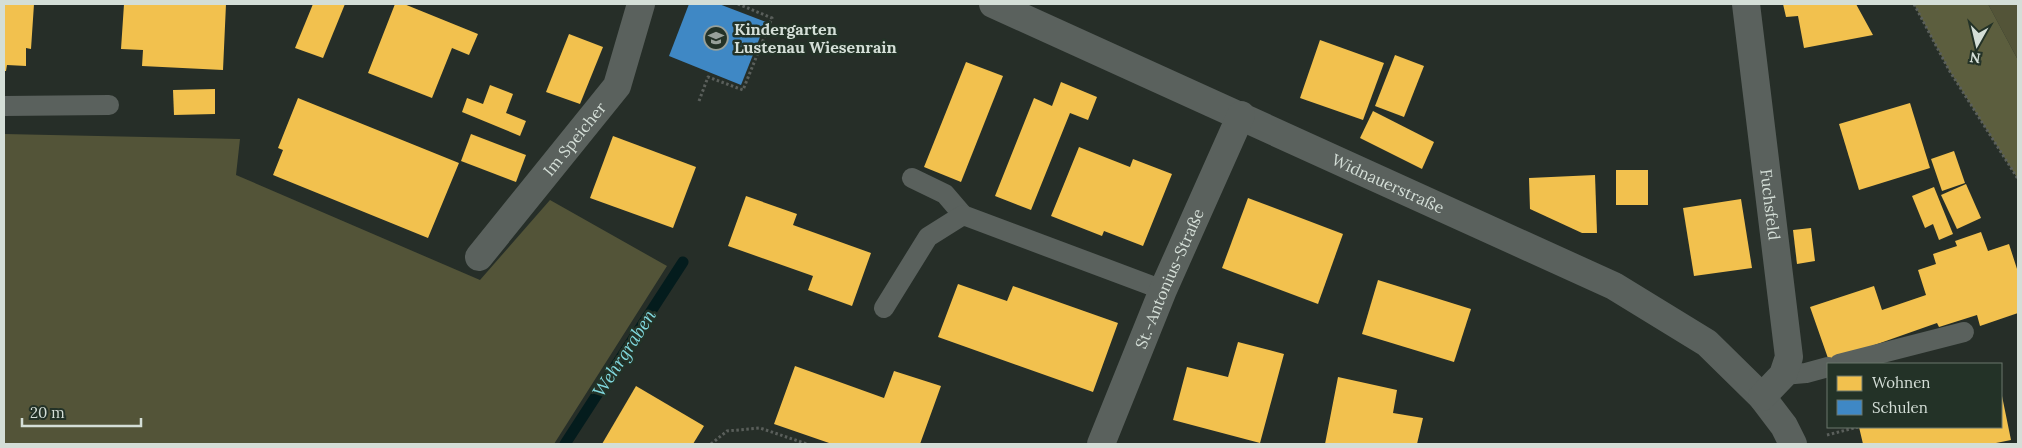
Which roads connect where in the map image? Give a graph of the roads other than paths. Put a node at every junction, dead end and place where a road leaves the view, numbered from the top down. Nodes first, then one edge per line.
1 (641, 4) edge
2 (993, 4) edge
3 (1746, 4) edge
4 (109, 105) dead end
5 (4, 106) edge
6 (1240, 115) junction
7 (912, 178) dead end
8 (963, 215) junction
9 (478, 257) dead end
10 (1163, 290) junction
11 (884, 308) dead end
12 (1964, 332) dead end
13 (1843, 363) edge
14 (1827, 367) edge
15 (1783, 374) junction
16 (1762, 397) junction
17 (1102, 444) edge
18 (1793, 444) edge

1 - 9 street, Im Speicher
2 - 6 street, Widnauerstraße
3 - 15 street, Fuchsfeld
4 - 5 lane
6 - 10 street, St.-Antonius-Straße
6 - 16 street, Widnauerstraße
7 - 8 lane
8 - 10 lane
8 - 11 lane
10 - 17 street, St.-Antonius-Straße
12 - 13 lane
14 - 15 lane
15 - 16 street
16 - 18 street, Widnauerstraße

